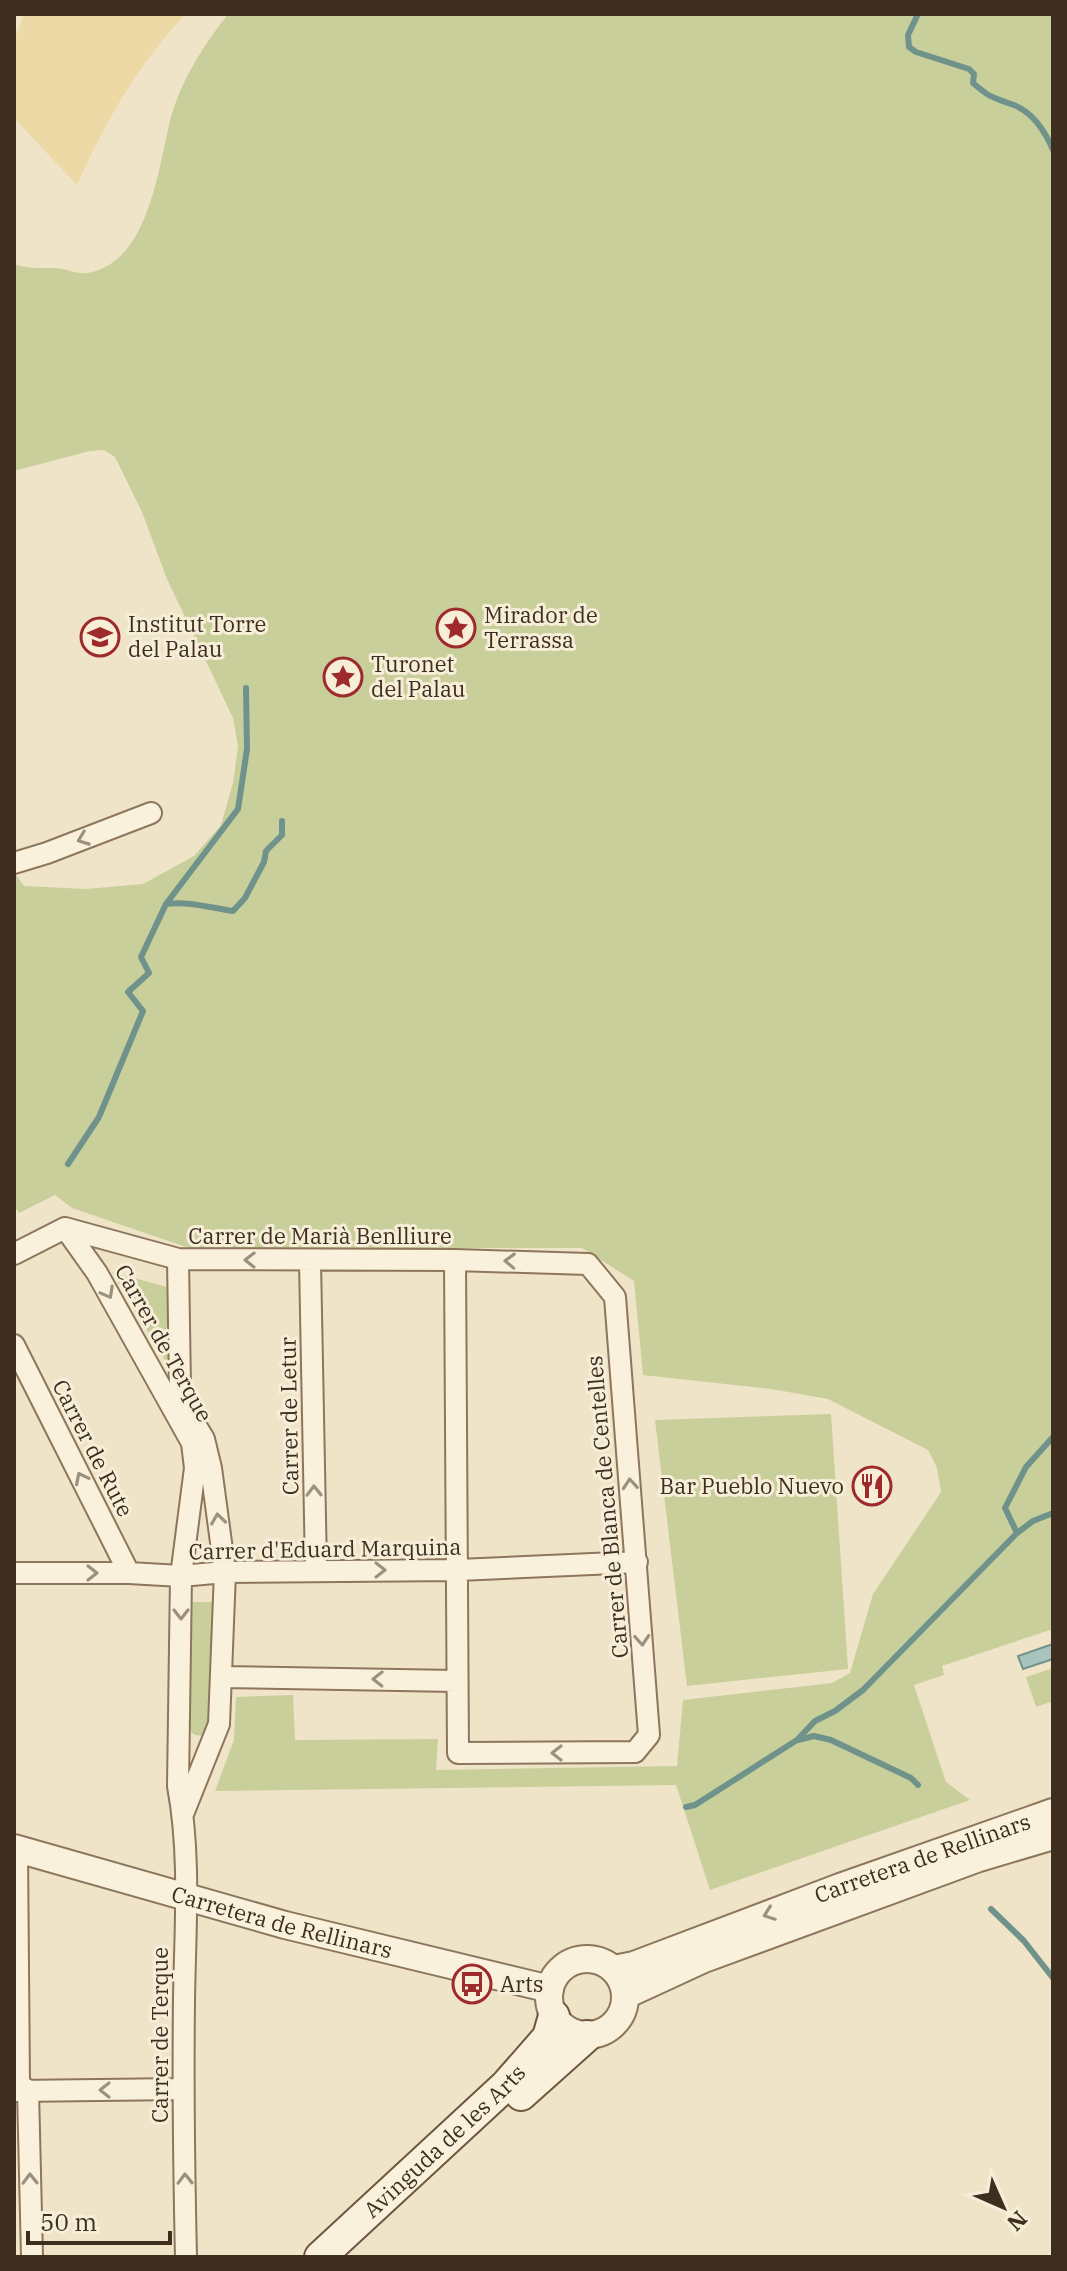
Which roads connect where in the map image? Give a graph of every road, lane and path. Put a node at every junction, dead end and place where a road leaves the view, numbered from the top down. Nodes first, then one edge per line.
1 (151, 813) dead end
2 (14, 863) edge
3 (65, 1228) junction
4 (14, 1254) edge
5 (178, 1259) junction
6 (455, 1260) junction
7 (310, 1261) junction
8 (588, 1264) joint
9 (14, 1345) edge
10 (637, 1562) junction
11 (316, 1569) junction
12 (458, 1570) junction
13 (225, 1572) junction
14 (14, 1573) edge
15 (129, 1573) junction
16 (181, 1576) junction
17 (221, 1677) junction
18 (456, 1681) junction
19 (180, 1729) junction
20 (213, 1740) junction
21 (1053, 1812) edge
22 (183, 1814) junction
23 (1053, 1836) edge
24 (16, 1848) edge
25 (185, 1897) junction
26 (614, 1969) junction
27 (626, 1995) junction
28 (552, 2002) junction
29 (587, 2036) junction
30 (183, 2089) junction
31 (21, 2091) edge
32 (32, 2257) edge
33 (186, 2257) edge
34 (320, 2257) edge
35 (346, 2257) edge

1 -> 2 street
3 - 4 street
3 - 5 street, Carrer de Marià Benlliure
3 -> 16 street, Carrer de Terque
7 -> 5 street, Carrer de Marià Benlliure
13 -> 5 street, Carrer de Terque
6 - 7 street, Carrer de Marià Benlliure
8 -> 6 street, Carrer de Marià Benlliure
6 - 12 street
11 -> 7 street, Carrer de Letur
10 -> 8 street, Carrer de Blanca de Centelles
15 -> 9 street, Carrer de Rute
10 - 12 street, Carrer d'Eduard Marquina
10 -> 18 street, Carrer de Blanca de Centelles
11 -> 12 street, Carrer d'Eduard Marquina
11 - 13 street, Carrer d'Eduard Marquina
12 - 18 street
13 - 16 street, Carrer d'Eduard Marquina
13 - 17 street, Carrer de Terque
14 -> 15 street, Carrer d'Eduard Marquina
15 - 16 street, Carrer d'Eduard Marquina
16 -> 19 street, Carrer de Terque
18 -> 17 street
17 - 20 street, Carrer de Terque
19 - 20 street
19 - 22 street, Carrer de Terque
20 - 22 street, Carrer de Terque
21 -> 26 street, Carretera de Rellinars
22 - 25 street, Carrer de Terque
23 - 27 street, Carretera de Rellinars
24 - 25 street, Carretera de Rellinars
24 - 31 street
25 - 28 street, Carretera de Rellinars
25 - 30 street, Carrer de Terque
26 - 27 street
26 - 28 street
27 - 29 street
28 - 29 street
28 - 34 main road, Avinguda de les Arts
29 - 35 main road, Avinguda de les Arts
30 -> 31 street
33 -> 30 street, Carrer de Terque
32 -> 31 street

